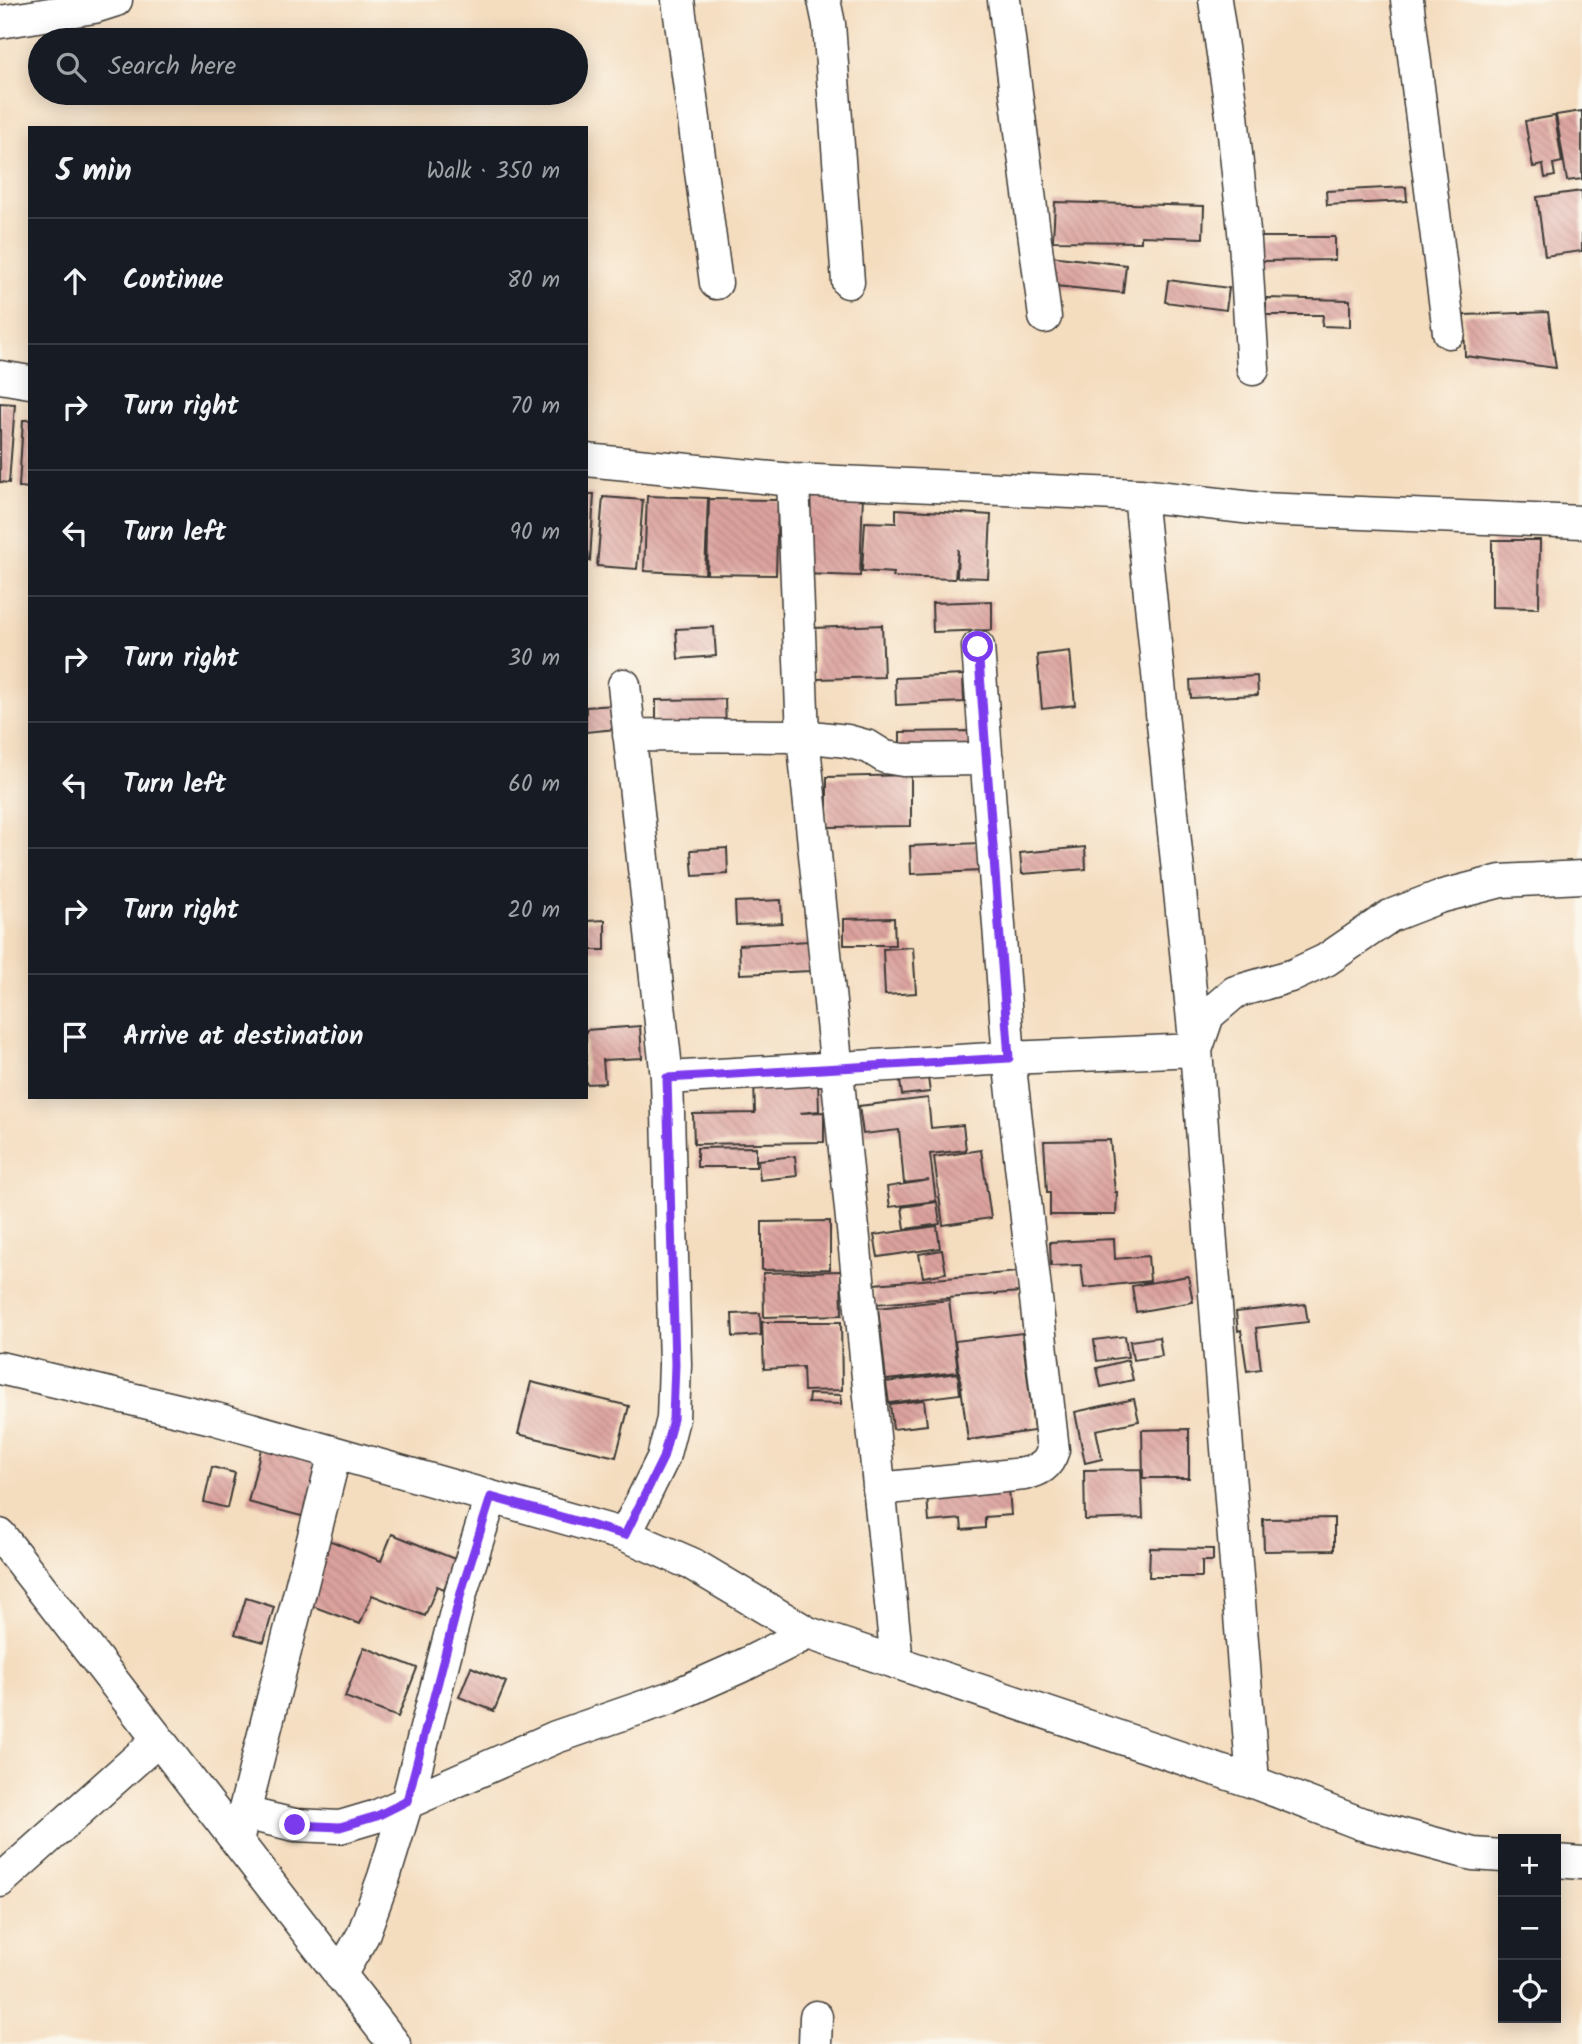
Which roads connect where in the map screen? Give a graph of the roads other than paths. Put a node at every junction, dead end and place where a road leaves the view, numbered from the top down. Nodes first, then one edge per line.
1 (116, 0) edge
2 (678, 0) edge
3 (824, 0) edge
4 (1004, 0) edge
5 (1215, 0) edge
6 (1407, 0) edge
7 (0, 22) edge
8 (848, 282) dead end
9 (716, 283) dead end
10 (1045, 317) dead end
11 (1449, 332) dead end
12 (1252, 369) dead end
13 (0, 377) edge
14 (28, 383) edge
15 (588, 460) edge
16 (793, 480) junction
17 (1140, 495) junction
18 (1582, 522) edge
19 (978, 647) dead end
20 (624, 685) dead end
21 (629, 735) junction
22 (803, 736) junction
23 (987, 759) junction
24 (1582, 877) edge
25 (1196, 1050) junction
26 (1009, 1058) junction
27 (835, 1068) junction
28 (667, 1078) junction
29 (0, 1368) edge
30 (335, 1453) junction
31 (879, 1489) junction
32 (491, 1497) junction
33 (0, 1535) edge
34 (625, 1535) junction
35 (808, 1633) junction
36 (897, 1663) junction
37 (158, 1740) junction
38 (1252, 1782) junction
39 (407, 1801) junction
40 (241, 1827) junction
41 (1498, 1856) edge
42 (1561, 1861) edge
43 (1582, 1863) edge
44 (0, 1881) edge
45 (340, 1975) junction
46 (394, 2044) edge

1 - 7 street
2 - 9 street
3 - 8 street
4 - 10 street
5 - 12 street
6 - 11 street
13 - 14 street
15 - 16 street
16 - 17 street
16 - 22 street
17 - 18 street
17 - 25 street
19 - 23 street
20 - 21 street
21 - 22 street
21 - 28 street
22 - 23 street
22 - 27 street
23 - 26 street
24 - 25 street
25 - 26 street
25 - 38 street
26 - 27 street
26 - 31 street
27 - 28 street
27 - 31 street
28 - 34 street
29 - 30 street
30 - 32 street
30 - 40 street
31 - 36 street
32 - 34 street
32 - 39 street
33 - 37 street
34 - 35 street
35 - 36 street
35 - 39 street
36 - 38 street
37 - 40 street
37 - 44 street
38 - 41 street
39 - 40 street
39 - 45 street
40 - 45 street
42 - 43 street
45 - 46 street

